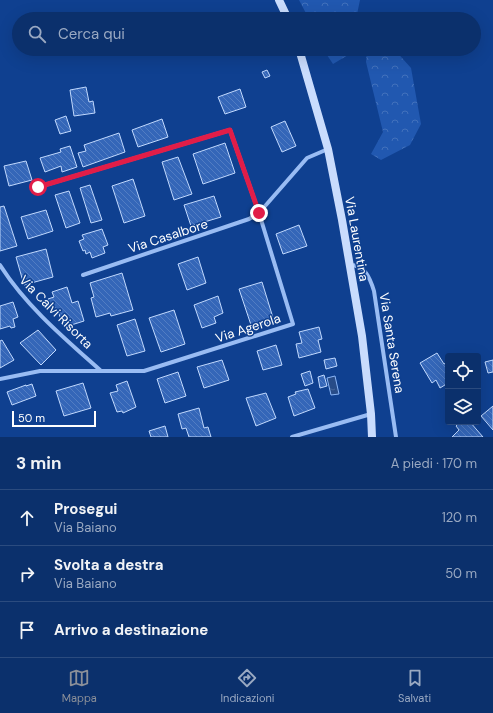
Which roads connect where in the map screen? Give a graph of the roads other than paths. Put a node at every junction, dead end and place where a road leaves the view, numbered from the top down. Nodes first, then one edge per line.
1 (279, 0) edge
2 (285, 12) edge
3 (301, 56) edge
4 (328, 149) junction
5 (38, 187) dead end
6 (259, 213) junction
7 (0, 265) edge
8 (350, 265) junction
9 (83, 275) dead end
10 (100, 370) junction
11 (0, 379) edge
12 (371, 414) junction
13 (292, 437) edge
14 (372, 437) edge
15 (396, 437) edge

1 - 2 main road
3 - 4 main road, Via Laurentina
4 - 6 street
4 - 8 main road, Via Laurentina
5 - 6 street
6 - 9 street, Via Casalbore
6 - 10 street, Via Agerola
7 - 10 street, Via Calvi Risorta
8 - 12 main road, Via Laurentina
8 - 15 street, Via Santa Serena
10 - 11 street, Via Agerola
12 - 13 street
12 - 14 main road, Via Laurentina

